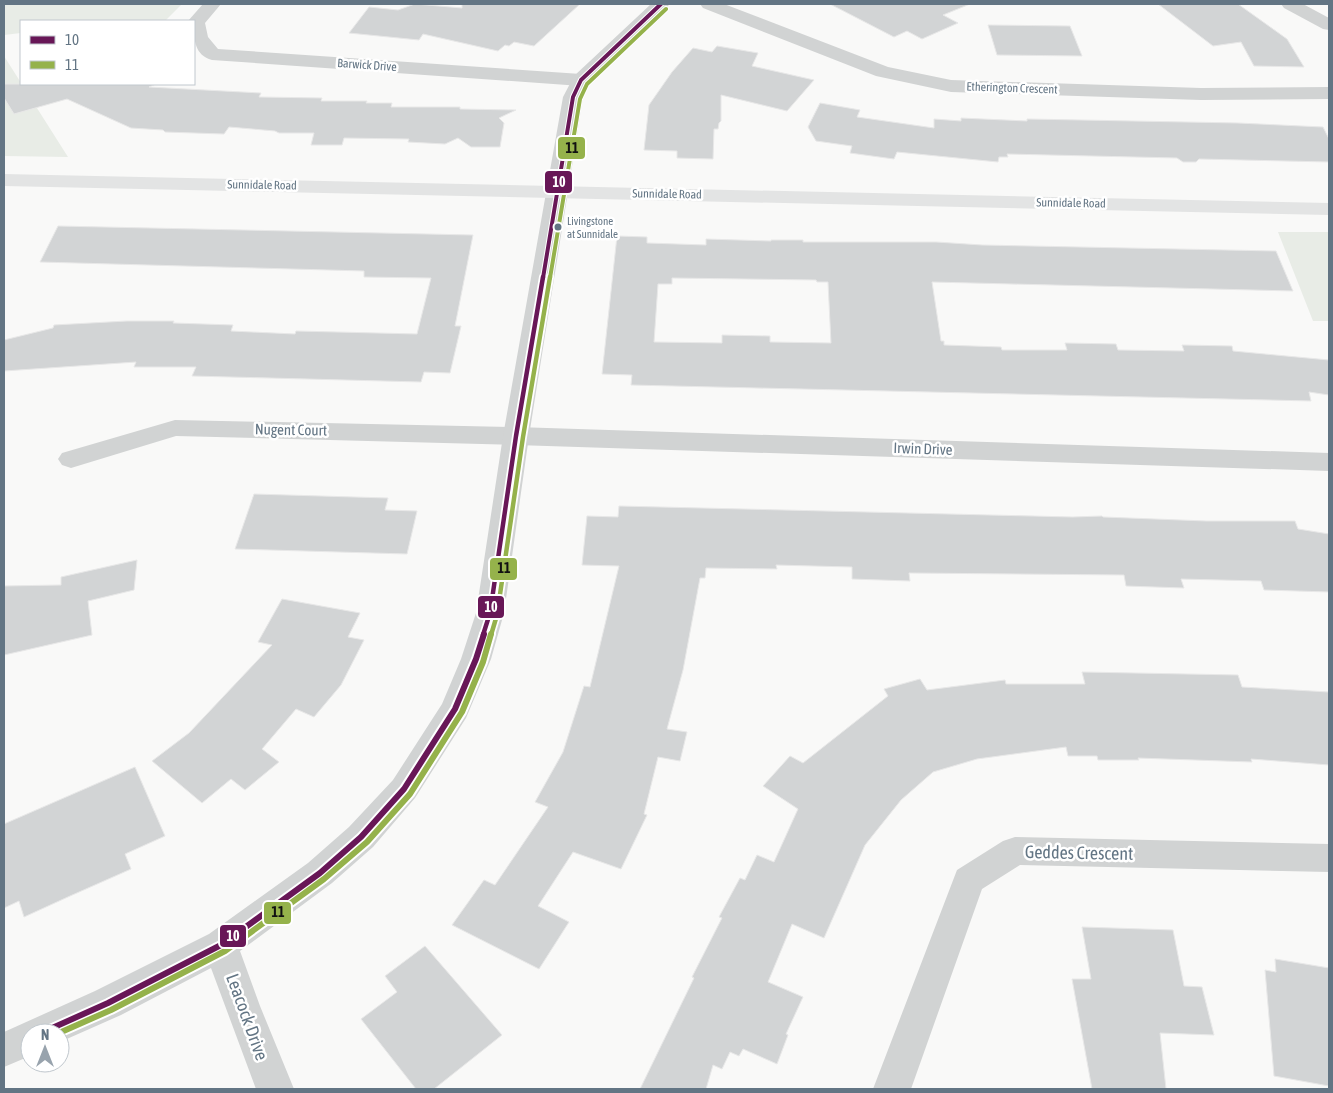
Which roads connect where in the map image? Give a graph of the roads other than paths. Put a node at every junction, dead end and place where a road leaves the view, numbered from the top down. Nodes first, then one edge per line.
1 (212, 4) edge
2 (661, 4) edge
3 (709, 4) edge
4 (1290, 4) edge
5 (1329, 25) edge
6 (581, 80) junction
7 (1329, 93) edge
8 (4, 180) edge
9 (556, 192) junction
10 (1329, 210) edge
11 (516, 436) junction
12 (71, 459) dead end
13 (1329, 462) edge
14 (1329, 858) edge
15 (221, 945) junction
16 (63, 1023) edge
17 (20, 1043) edge
18 (4, 1050) edge
19 (275, 1089) edge
20 (892, 1089) edge

1 - 6 street, Barwick Drive
2 - 6 street
3 - 7 street, Etherington Crescent
4 - 5 street
6 - 9 street
8 - 9 main road, Sunnidale Road
9 - 10 main road, Sunnidale Road
9 - 11 street
11 - 12 street, Nugent Court
11 - 13 street, Irwin Drive
11 - 15 street
14 - 20 street, Geddes Crescent
15 - 16 street
15 - 19 street, Leacock Drive
17 - 18 street

